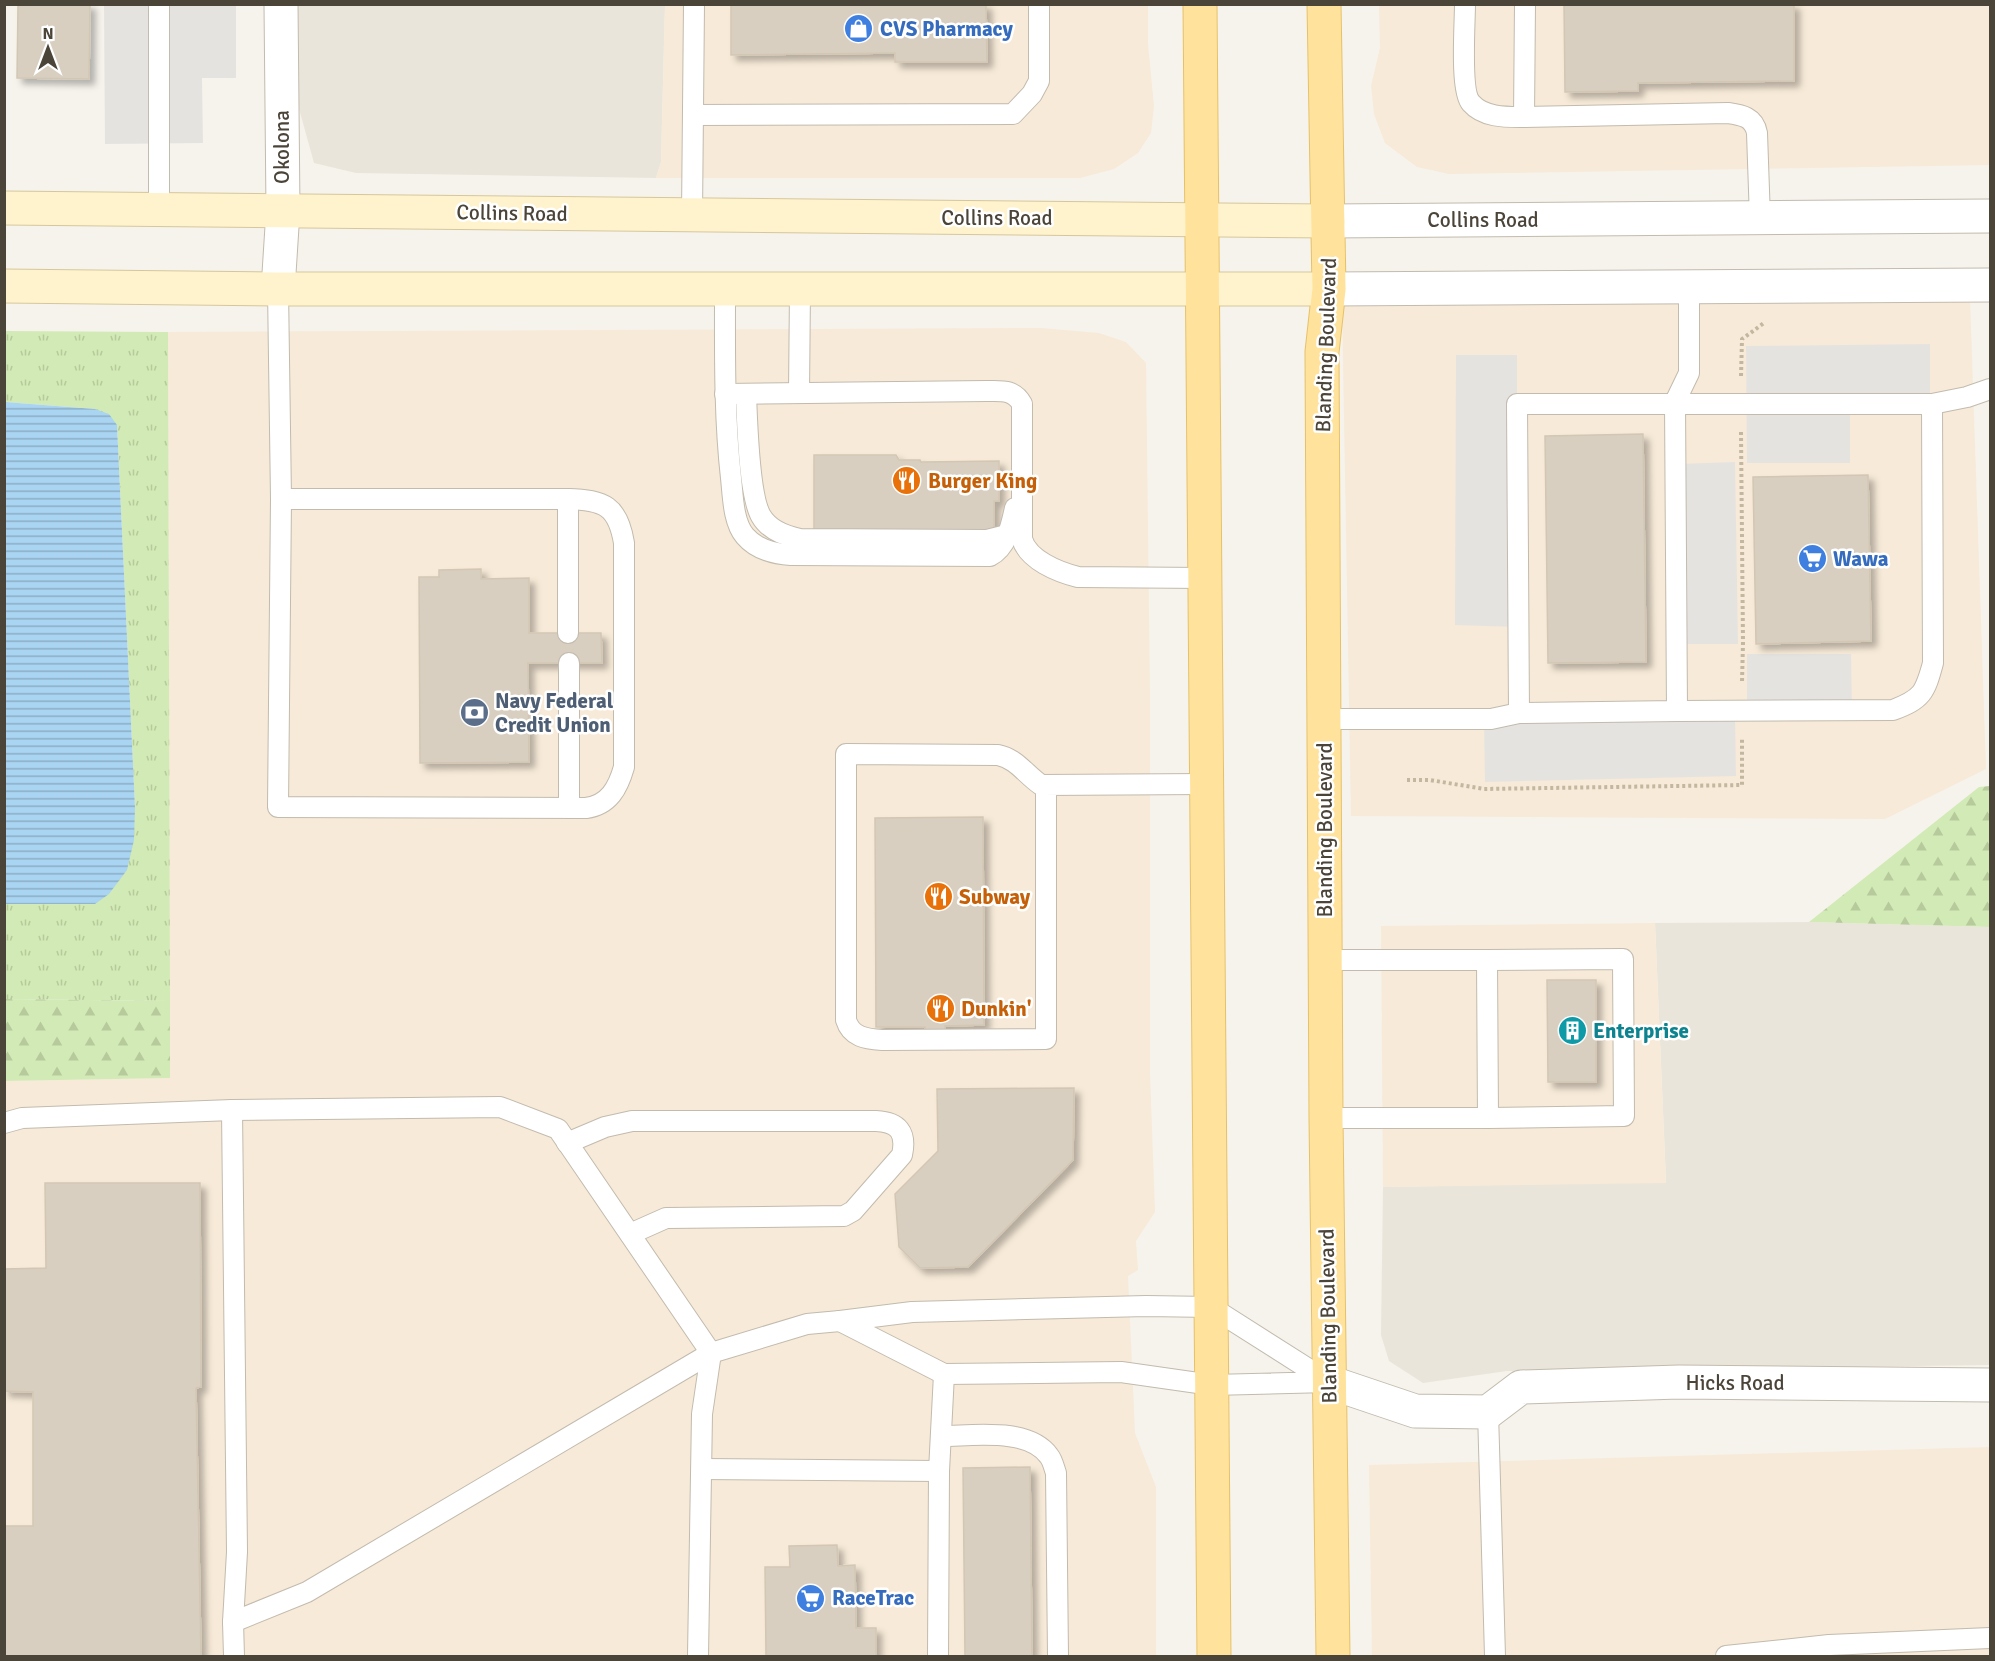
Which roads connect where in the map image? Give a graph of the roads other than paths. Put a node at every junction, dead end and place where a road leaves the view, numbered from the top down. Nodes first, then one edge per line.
1 (159, 4) edge
2 (281, 4) edge
3 (694, 4) edge
4 (1039, 4) edge
5 (1200, 4) edge
6 (1324, 4) edge
7 (1465, 4) edge
8 (1525, 4) edge
9 (693, 115) junction
10 (1524, 117) junction
11 (4, 208) edge
12 (159, 210) junction
13 (283, 211) junction
14 (692, 215) junction
15 (1990, 216) edge
16 (1760, 219) junction
17 (1200, 220) junction
18 (1328, 220) junction
19 (1990, 285) edge
20 (4, 286) edge
21 (1689, 286) junction
22 (278, 289) junction
23 (725, 289) junction
24 (800, 289) junction
25 (1201, 289) junction
26 (1329, 289) junction
27 (1990, 389) edge
28 (799, 393) junction
29 (725, 394) junction
30 (746, 394) junction
31 (1675, 402) junction
32 (1932, 404) junction
33 (1022, 488) junction
34 (281, 499) junction
35 (568, 499) junction
36 (1007, 535) junction
37 (990, 556) junction
38 (1065, 574) junction
39 (1204, 578) junction
40 (568, 633) dead end
41 (568, 663) dead end
42 (1677, 711) junction
43 (1519, 713) junction
44 (1324, 719) junction
45 (1206, 784) junction
46 (1046, 785) junction
47 (568, 808) junction
48 (1325, 960) junction
49 (1487, 960) junction
50 (232, 1110) junction
51 (1326, 1118) junction
52 (1488, 1118) junction
53 (4, 1123) edge
54 (567, 1143) junction
55 (630, 1234) junction
56 (1211, 1307) junction
57 (840, 1321) junction
58 (711, 1353) junction
59 (944, 1374) junction
60 (1329, 1382) junction
61 (1212, 1385) junction
62 (1990, 1385) edge
63 (1488, 1412) junction
64 (941, 1436) junction
65 (702, 1469) junction
66 (939, 1471) junction
67 (233, 1622) junction
68 (1990, 1638) edge
69 (1829, 1651) edge
70 (234, 1656) edge
71 (698, 1656) edge
72 (938, 1656) edge
73 (1058, 1656) edge
74 (1214, 1656) edge
75 (1333, 1656) edge
76 (1496, 1656) edge
77 (1726, 1656) edge

1 - 12 lane
2 - 13 street, Okolona
3 - 9 lane
4 - 9 lane
5 - 17 main road
6 - 18 main road, Blanding Boulevard
7 - 10 lane
8 - 10 lane
9 - 14 lane
10 - 16 lane
11 - 12 main road, Collins Road
12 - 13 main road, Collins Road
13 - 14 main road, Collins Road
13 - 22 street, Okolona
14 - 17 main road, Collins Road
15 - 16 street, Collins Road
16 - 18 street, Collins Road
17 - 18 main road, Collins Road
17 - 25 main road
18 - 26 main road, Blanding Boulevard
19 - 21 street
20 - 22 main road
21 - 26 street
21 - 31 lane
22 - 23 main road
22 - 34 lane
23 - 24 main road
23 - 29 lane
24 - 25 main road
24 - 28 lane
25 - 26 main road
25 - 39 main road
26 - 44 main road, Blanding Boulevard
27 - 32 lane
28 - 30 lane
28 - 33 lane
29 - 30 lane
29 - 37 lane
30 - 36 lane
31 - 32 lane
31 - 42 lane
31 - 43 lane
32 - 42 lane
33 - 36 lane
33 - 38 lane
34 - 35 lane
34 - 47 lane
35 - 40 lane
35 - 47 lane
36 - 37 lane
37 - 38 lane
38 - 39 lane
39 - 45 main road
41 - 47 lane
42 - 43 lane
43 - 44 lane
44 - 48 main road, Blanding Boulevard
45 - 46 lane
45 - 56 main road
46 - 46 lane
48 - 49 lane
48 - 51 main road, Blanding Boulevard
49 - 52 lane
49 - 52 lane
50 - 53 lane
50 - 54 lane
50 - 67 lane
51 - 52 lane
51 - 60 main road, Blanding Boulevard
54 - 55 lane
54 - 55 lane
55 - 58 lane
56 - 57 lane
56 - 60 lane
56 - 61 main road
57 - 58 lane
57 - 59 lane
58 - 65 lane
58 - 67 lane
59 - 61 lane
59 - 64 lane
60 - 61 lane
60 - 63 street
60 - 75 main road, Blanding Boulevard
61 - 74 main road
62 - 63 street, Hicks Road
63 - 76 lane
64 - 66 lane
64 - 73 lane
65 - 66 lane
65 - 71 lane
66 - 72 lane
67 - 70 lane
68 - 69 lane
69 - 77 lane

